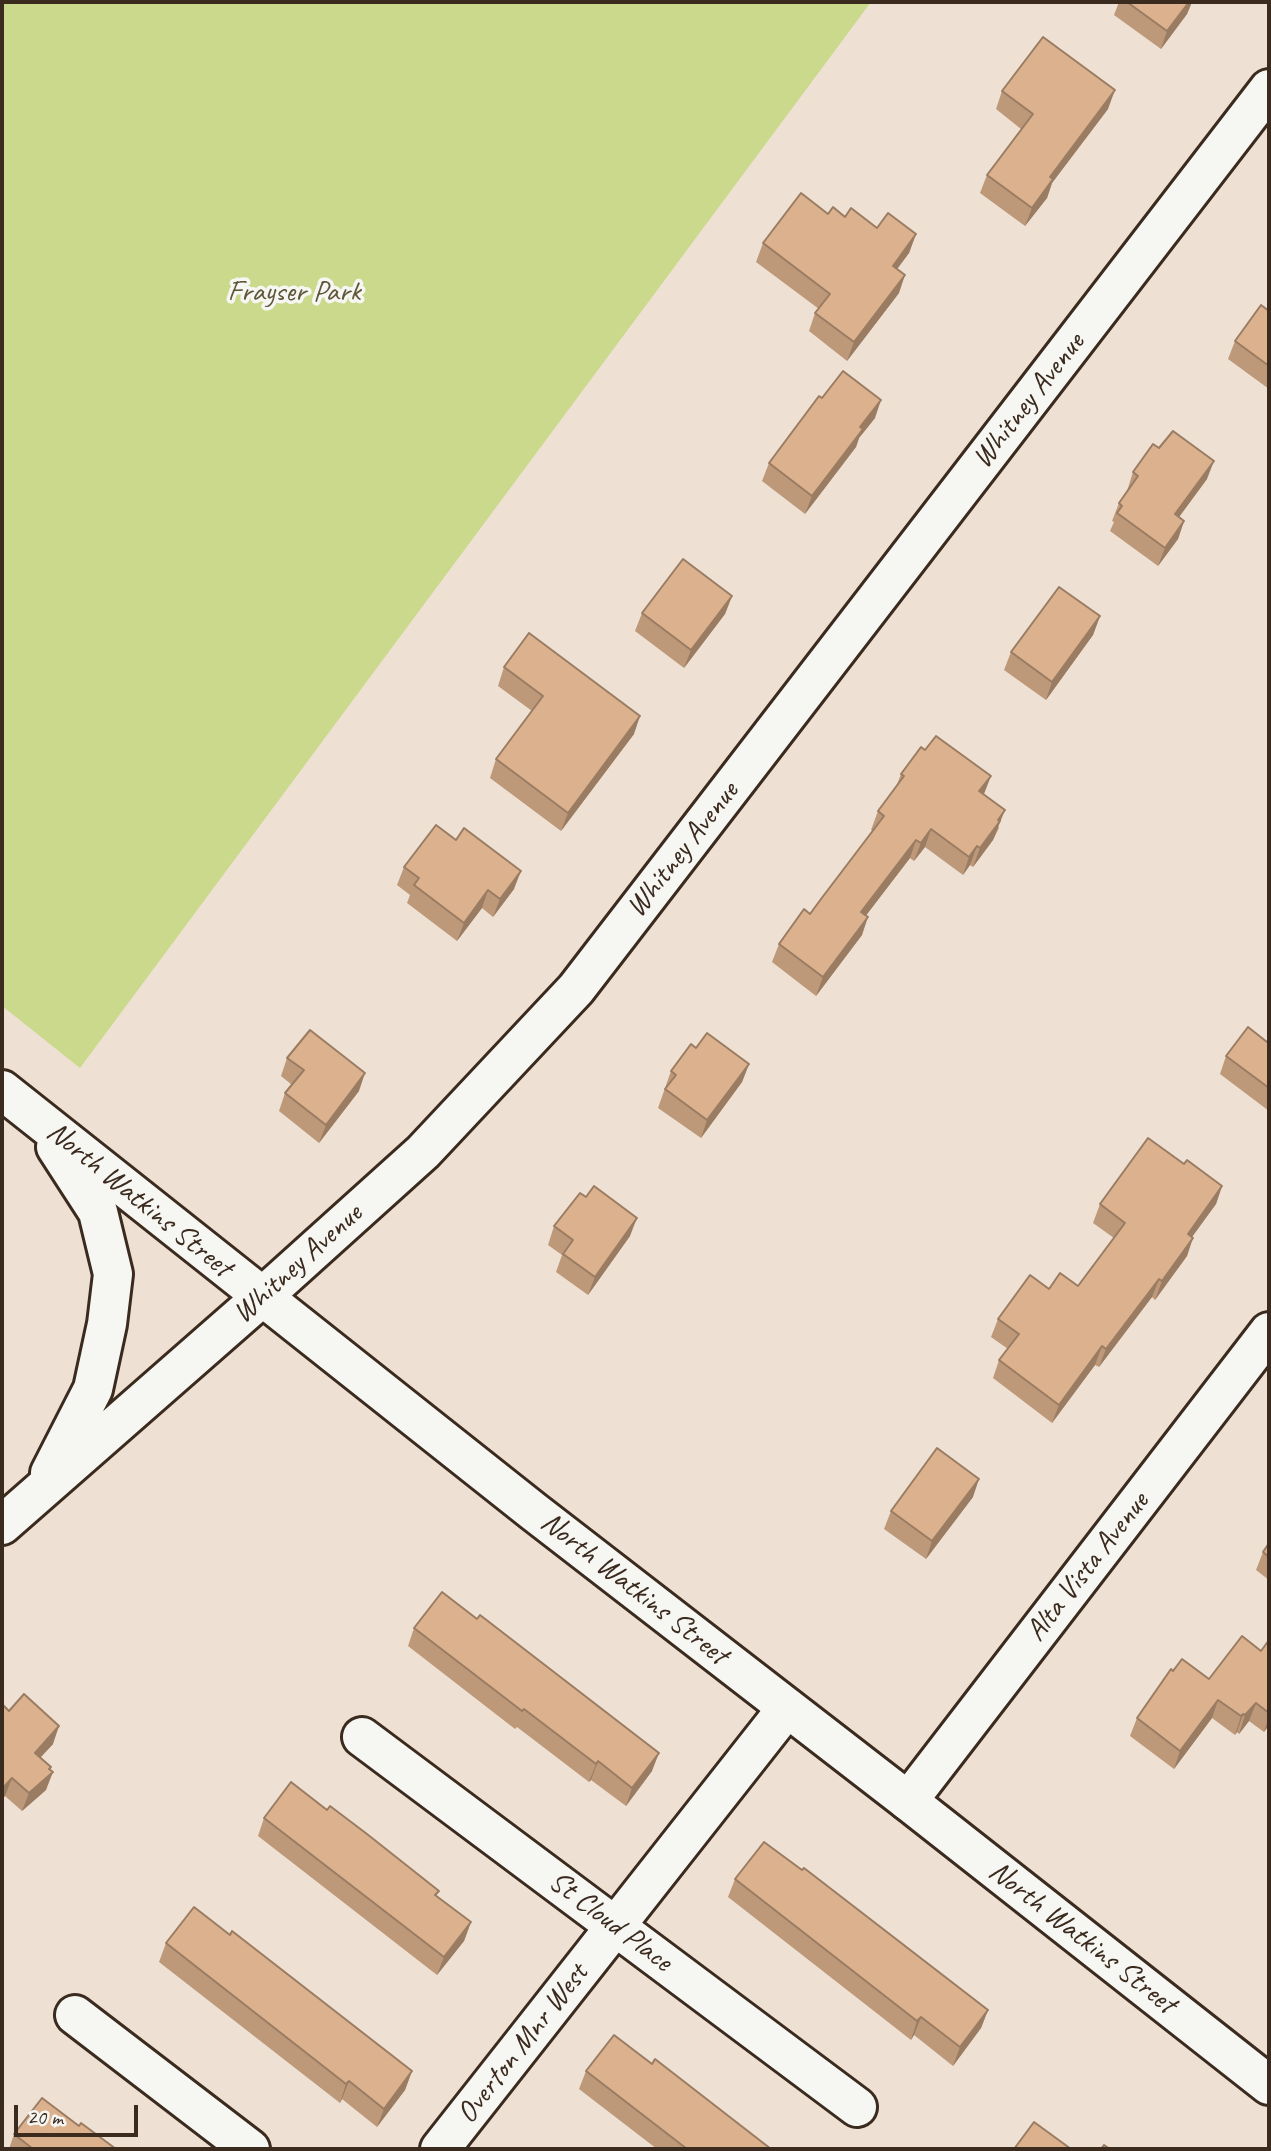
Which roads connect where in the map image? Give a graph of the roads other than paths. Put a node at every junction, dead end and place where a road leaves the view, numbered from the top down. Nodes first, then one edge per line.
1 (1269, 89) edge
2 (2, 1090) edge
3 (37, 1119) junction
4 (261, 1298) junction
5 (1269, 1332) edge
6 (41, 1491) junction
7 (2, 1525) edge
8 (788, 1708) junction
9 (362, 1738) dead end
10 (908, 1801) junction
11 (616, 1927) junction
12 (75, 2015) dead end
13 (1269, 2085) edge
14 (857, 2107) dead end
15 (250, 2149) edge
16 (440, 2149) edge

1 - 4 main road, Whitney Avenue
2 - 3 main road, North Watkins Street
3 - 4 main road, North Watkins Street
3 - 6 main road
4 - 6 main road, Whitney Avenue
4 - 8 main road, North Watkins Street
5 - 10 main road, Alta Vista Avenue
6 - 7 main road, Whitney Avenue
8 - 10 main road, North Watkins Street
8 - 11 main road, Overton Mnr West
9 - 11 main road, St Cloud Place
10 - 13 main road, North Watkins Street
11 - 14 main road, St Cloud Place
11 - 16 main road, Overton Mnr West
12 - 15 main road

